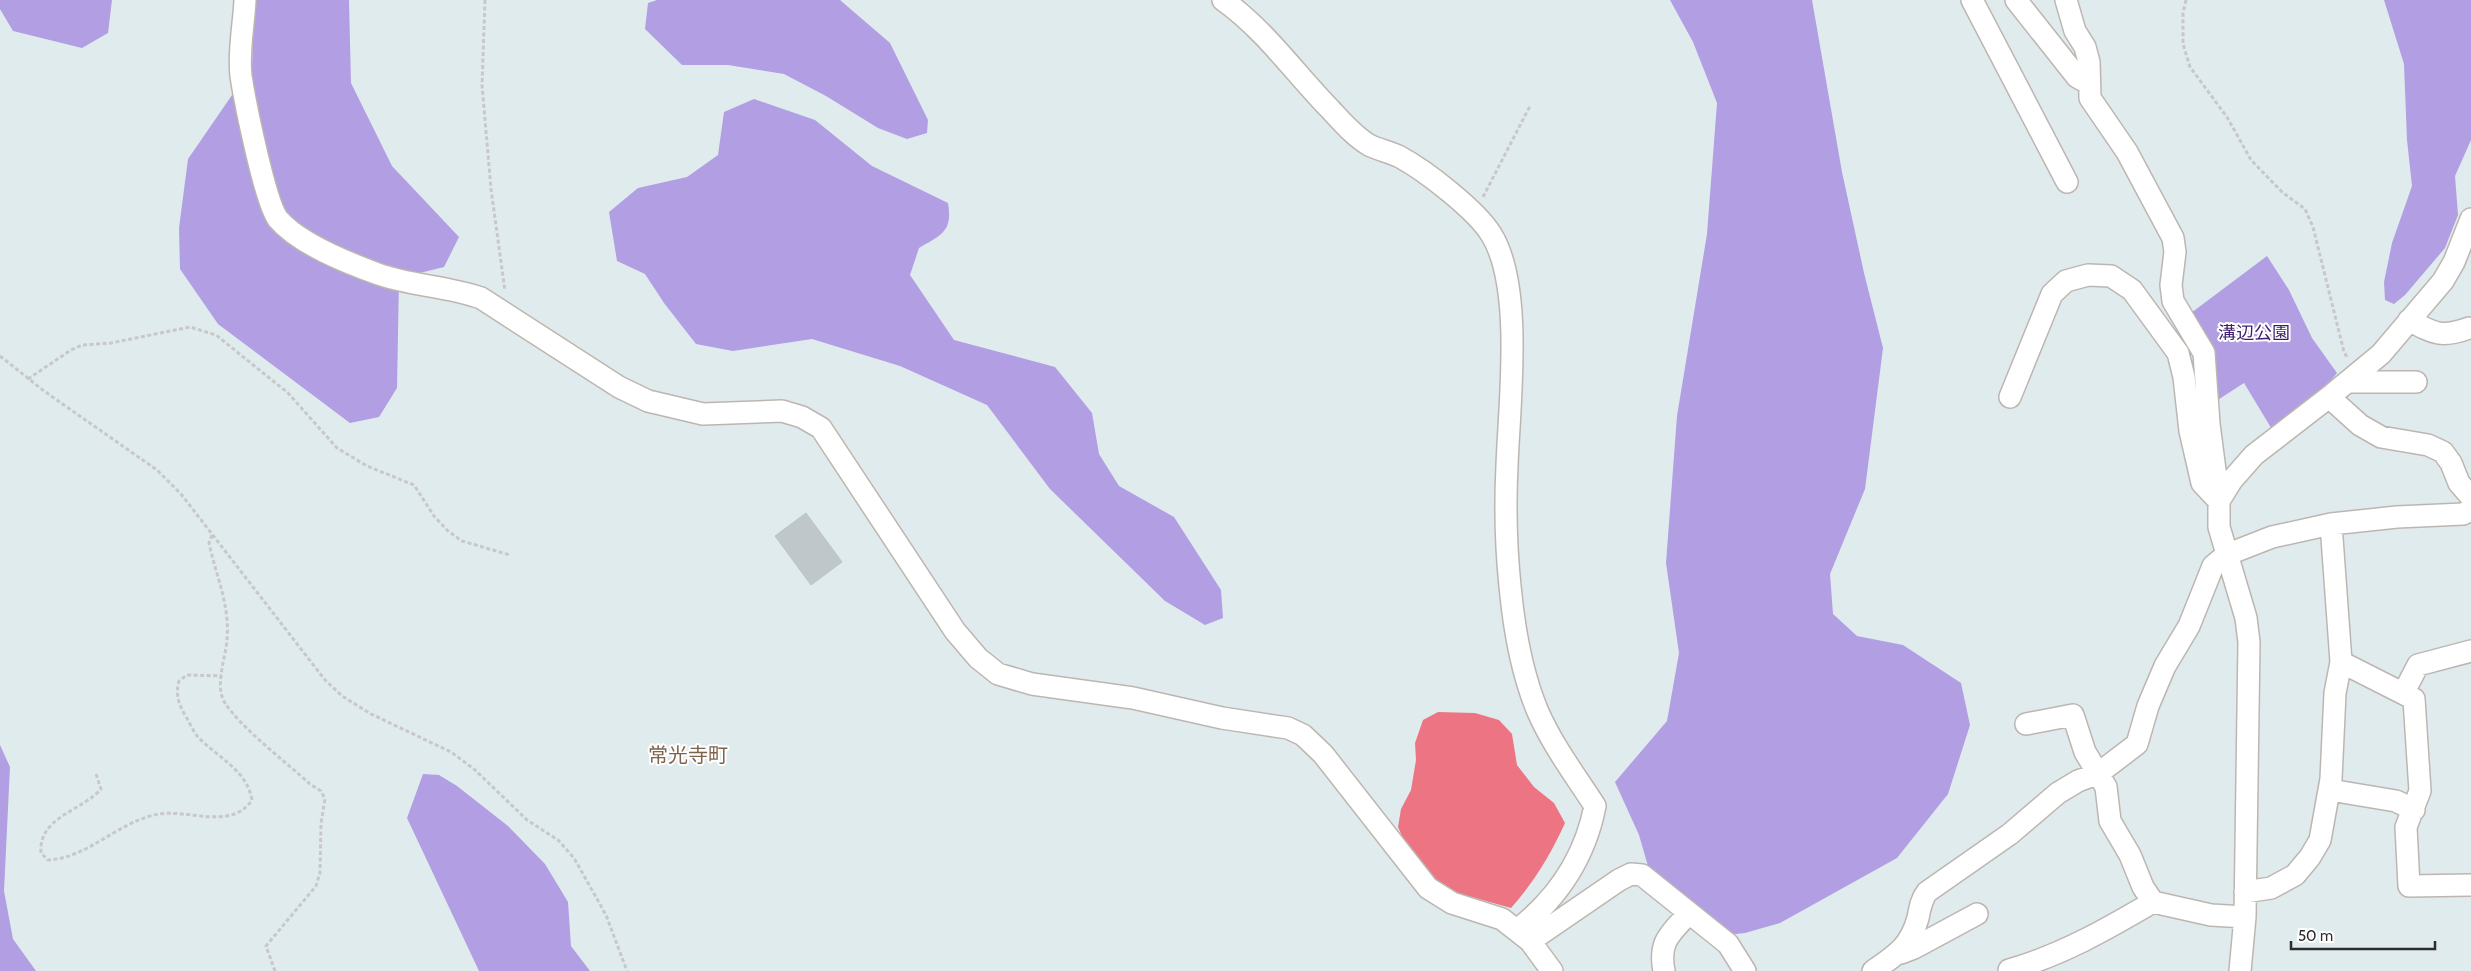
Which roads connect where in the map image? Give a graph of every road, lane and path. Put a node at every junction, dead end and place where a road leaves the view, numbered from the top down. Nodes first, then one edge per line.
1 (245, 0) edge
2 (486, 0) edge
3 (1223, 0) edge
4 (1972, 0) edge
5 (2016, 0) edge
6 (2066, 0) edge
7 (2186, 0) edge
8 (2088, 83) junction
9 (1530, 106) dead end
10 (2066, 182) dead end
11 (1474, 215) junction
12 (2471, 219) edge
13 (511, 318) junction
14 (2409, 320) junction
15 (2469, 328) dead end
16 (0, 356) edge
17 (2353, 377) junction
18 (28, 379) junction
19 (2416, 382) dead end
20 (2010, 396) dead end
21 (2329, 397) junction
22 (2471, 497) edge
23 (2219, 501) junction
24 (2471, 510) edge
25 (2331, 524) junction
26 (212, 535) junction
27 (510, 555) dead end
28 (2226, 555) junction
29 (2471, 651) edge
30 (2341, 662) junction
31 (222, 676) junction
32 (2404, 692) junction
33 (2026, 724) dead end
34 (2099, 773) junction
35 (96, 774) dead end
36 (2330, 790) junction
37 (2414, 810) junction
38 (2471, 885) edge
39 (2245, 892) junction
40 (2153, 902) junction
41 (1689, 912) junction
42 (1977, 914) dead end
43 (2245, 917) junction
44 (1524, 935) junction
45 (1901, 953) junction
46 (2018, 969) edge
47 (275, 971) edge
48 (627, 971) edge
49 (1552, 971) edge
50 (1664, 971) edge
51 (1746, 971) edge
52 (1872, 971) edge
53 (2240, 971) edge

1 - 13 street
2 - 13 path
3 - 11 street
4 - 10 street
5 - 8 street
6 - 8 street
7 - 17 path
8 - 23 street
9 - 11 path
11 - 44 street
12 - 14 street
13 - 44 street
14 - 15 street
14 - 17 street
16 - 18 path
17 - 19 street
17 - 21 street
18 - 26 path
18 - 27 path
20 - 23 street
21 - 22 street
21 - 23 street
23 - 28 street
24 - 25 street
25 - 28 street
25 - 30 street
26 - 31 path
26 - 48 path
28 - 34 street
28 - 39 street
29 - 32 street
30 - 32 street
30 - 36 street
31 - 35 path
31 - 47 path
32 - 37 street
33 - 34 street
34 - 40 street
34 - 45 street
36 - 37 street
36 - 39 street
37 - 38 street
39 - 43 street
40 - 43 street
40 - 46 street
41 - 44 street
41 - 50 street
41 - 51 street
42 - 45 street
43 - 53 street
44 - 49 street
45 - 52 street

